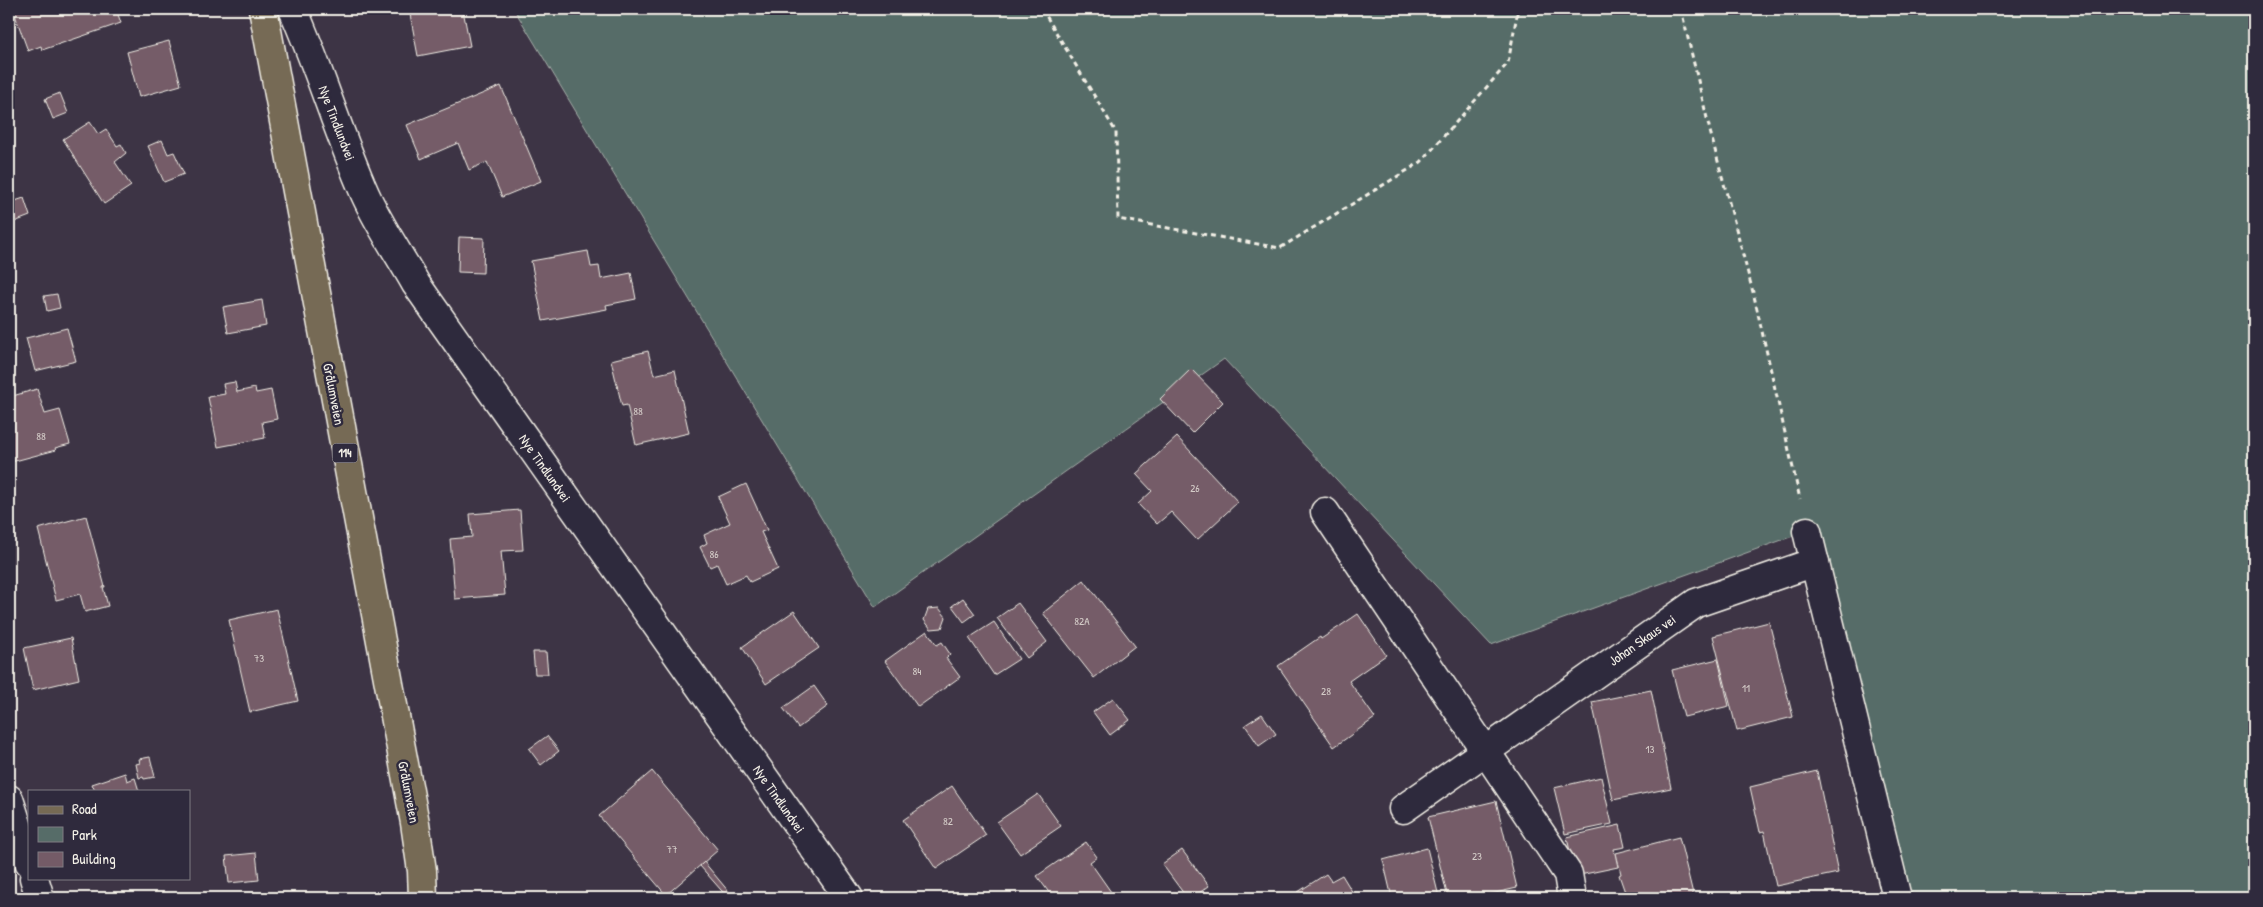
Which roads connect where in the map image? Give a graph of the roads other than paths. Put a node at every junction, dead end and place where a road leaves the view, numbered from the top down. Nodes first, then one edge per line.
1 (262, 9) edge
2 (293, 9) edge
3 (1325, 512) dead end
4 (1807, 531) road end
5 (1815, 562) junction
6 (1486, 751) junction
7 (9, 799) edge
8 (1404, 810) dead end
9 (28, 859) edge
10 (35, 880) edge
11 (40, 898) edge
12 (423, 898) edge
13 (850, 898) edge
14 (1572, 898) edge
15 (1897, 898) edge

1 - 12 main road, Grålumveien / 114
2 - 13 street, Nye Tindlundvei
3 - 6 street
4 - 5 street
5 - 6 street, Johan Skaus vei
5 - 15 street
6 - 8 street, Johan Skaus vei
6 - 14 street
7 - 9 street
10 - 11 street

